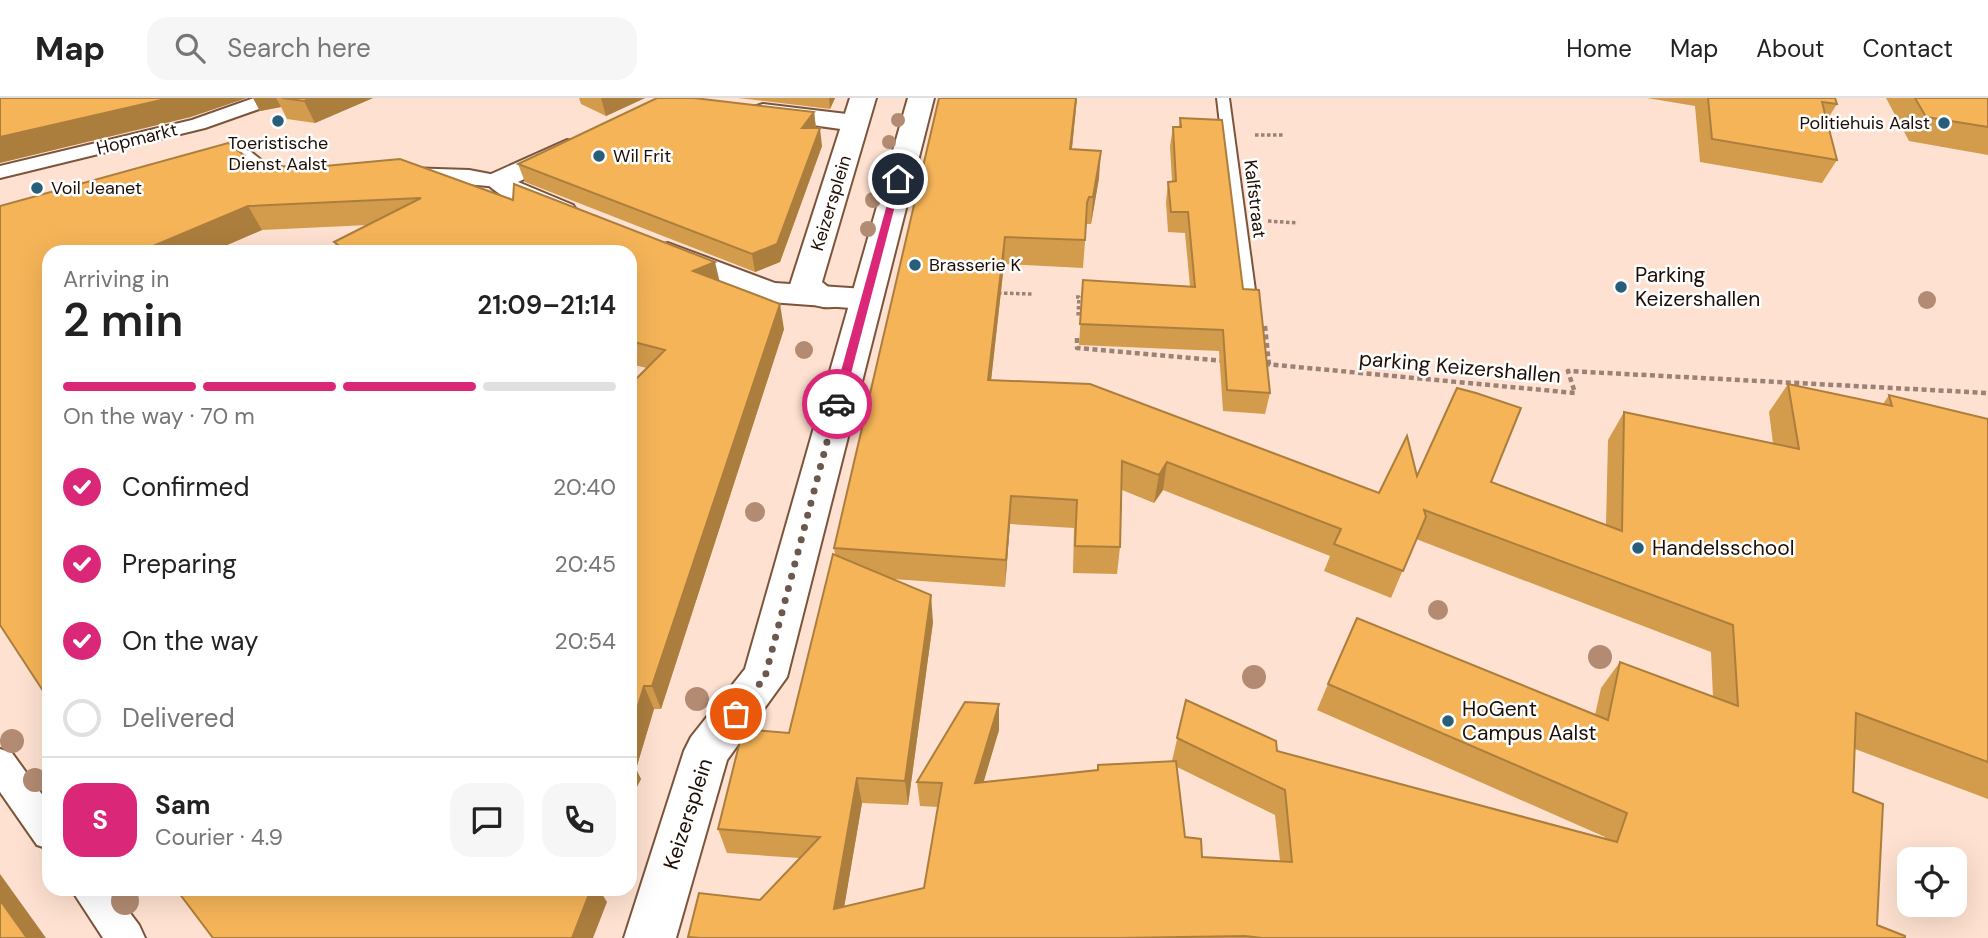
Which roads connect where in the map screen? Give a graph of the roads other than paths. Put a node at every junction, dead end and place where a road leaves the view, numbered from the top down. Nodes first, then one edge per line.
1 (272, 98) edge
2 (920, 98) edge
3 (1223, 98) edge
4 (733, 108) edge
5 (859, 111) edge
6 (211, 120) junction
7 (588, 138) edge
8 (234, 157) junction
9 (195, 168) edge
10 (0, 172) edge
11 (384, 174) edge
12 (301, 178) edge
13 (499, 181) junction
14 (589, 221) edge
15 (641, 242) edge
16 (846, 299) junction
17 (1249, 305) edge
18 (0, 764) edge
19 (42, 824) edge
20 (94, 896) edge
21 (126, 938) edge
22 (650, 938) edge

1 - 6 street, Hopmarkt
2 - 16 street, Keizersplein
3 - 17 lane, Kalfstraat
4 - 5 street
5 - 16 street, Keizersplein
6 - 8 street
6 - 10 street, Hopmarkt
7 - 13 street
8 - 9 street
8 - 12 street
11 - 13 street
13 - 14 street
15 - 16 street
16 - 22 street, Keizersplein
18 - 19 street
20 - 21 street

